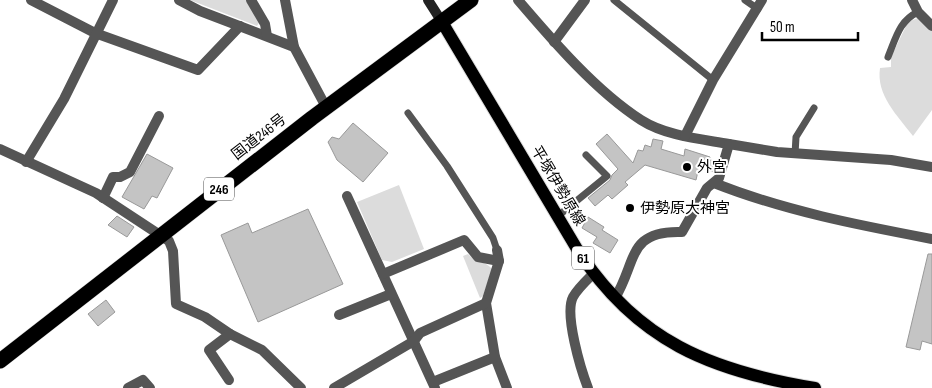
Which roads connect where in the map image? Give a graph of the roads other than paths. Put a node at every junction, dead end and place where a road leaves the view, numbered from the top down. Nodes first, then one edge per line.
1 (31, 0) edge
2 (112, 0) edge
3 (179, 0) edge
4 (251, 0) edge
5 (285, 0) edge
6 (428, 0) edge
7 (471, 0) edge
8 (518, 0) edge
9 (585, 0) edge
10 (614, 0) edge
11 (745, 0) edge
12 (912, 0) edge
13 (760, 4) edge
14 (918, 12) junction
15 (442, 22) junction
16 (240, 26) junction
17 (932, 26) edge
18 (95, 33) junction
19 (267, 36) junction
20 (554, 42) junction
21 (294, 47) junction
22 (888, 56) dead end
23 (713, 80) junction
24 (326, 107) junction
25 (814, 108) dead end
26 (408, 113) dead end
27 (159, 116) dead end
28 (685, 136) junction
29 (729, 144) junction
30 (0, 149) edge
31 (586, 154) dead end
32 (794, 154) junction
33 (26, 162) junction
34 (932, 168) edge
35 (714, 184) junction
36 (347, 196) dead end
37 (103, 198) junction
38 (558, 216) junction
39 (160, 234) junction
40 (932, 239) edge
41 (497, 250) joint
42 (498, 262) junction
43 (594, 273) junction
44 (383, 274) junction
45 (392, 294) junction
46 (615, 298) junction
47 (486, 302) junction
48 (339, 315) dead end
49 (230, 334) junction
50 (414, 341) junction
51 (496, 357) junction
52 (0, 361) edge
53 (230, 380) dead end
54 (434, 385) edge
55 (777, 385) edge
56 (128, 388) edge
57 (150, 388) edge
58 (301, 388) edge
59 (334, 388) edge
60 (507, 388) edge
61 (588, 388) edge
62 (815, 388) edge

1 - 18 street
2 - 18 street
3 - 16 street
4 - 19 street
5 - 21 street
6 - 15 street
7 - 15 highway, 国道246号 / 246
8 - 20 street
9 - 20 street
10 - 23 lane
11 - 13 lane
12 - 14 street
13 - 23 street
14 - 17 street
14 - 22 lane
15 - 24 highway, 国道246号 / 246
15 - 38 main road, 平塚伊勢原線 / 61
16 - 18 street
16 - 19 street
18 - 33 street
19 - 21 street
20 - 28 street
21 - 24 street
23 - 28 street
24 - 39 highway, 国道246号 / 246
25 - 32 lane
26 - 41 lane
27 - 37 street
28 - 29 street
29 - 32 street
29 - 35 street
30 - 33 street
31 - 38 lane
32 - 34 street
33 - 37 street
35 - 40 street
35 - 46 street
36 - 44 street
37 - 39 street
38 - 43 main road, 平塚伊勢原線 / 61
39 - 49 street
39 - 52 highway, 国道246号 / 246
41 - 42 street
42 - 44 street
42 - 47 street
43 - 46 main road, 平塚伊勢原線 / 61
43 - 61 street
44 - 45 street
45 - 48 street
45 - 50 street
46 - 55 main road, 平塚伊勢原線 / 61
47 - 50 street
47 - 51 street
49 - 53 street
49 - 58 street
50 - 54 street
50 - 59 street
51 - 54 street
51 - 60 street
55 - 62 main road, 平塚伊勢原線 / 61
56 - 57 street

